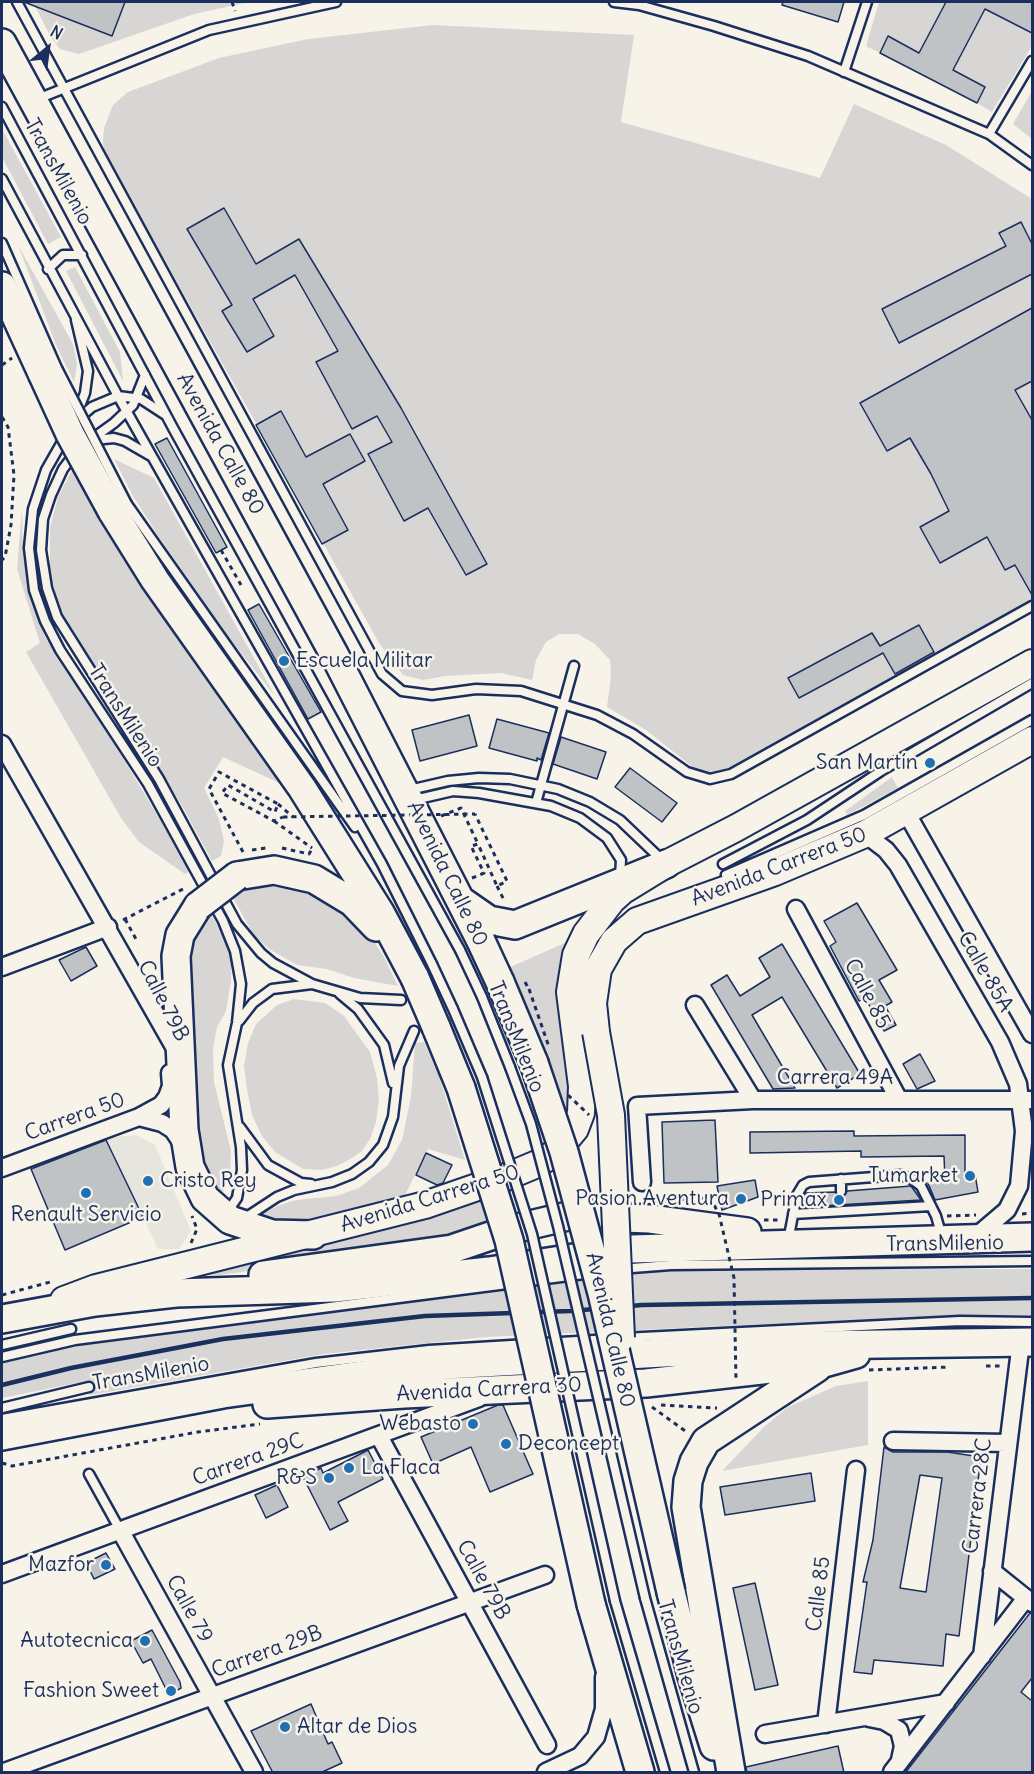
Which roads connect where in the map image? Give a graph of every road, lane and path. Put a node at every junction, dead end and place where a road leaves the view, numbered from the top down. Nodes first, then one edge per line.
1 (17, 2) edge
2 (336, 2) edge
3 (614, 2) edge
4 (667, 2) edge
5 (867, 2) edge
6 (664, 12) junction
7 (2, 43) edge
8 (1032, 61) edge
9 (844, 72) junction
10 (63, 87) junction
11 (34, 101) junction
12 (2, 107) edge
13 (989, 134) junction
14 (1032, 165) edge
15 (2, 179) edge
16 (2, 243) edge
17 (82, 255) junction
18 (48, 269) junction
19 (2, 286) edge
20 (76, 320) junction
21 (13, 359) dead end
22 (2, 365) edge
23 (50, 370) junction
24 (145, 375) junction
25 (118, 396) junction
26 (137, 398) junction
27 (127, 412) junction
28 (167, 416) junction
29 (2, 417) edge
30 (73, 424) junction
31 (85, 444) junction
32 (153, 458) junction
33 (119, 508) junction
34 (221, 550) dead end
35 (2, 560) edge
36 (243, 588) dead end
37 (1032, 606) edge
38 (1032, 663) edge
39 (574, 666) dead end
40 (1032, 683) edge
41 (564, 704) junction
42 (1031, 740) edge
43 (2, 744) edge
44 (8, 768) edge
45 (541, 784) junction
46 (408, 796) junction
47 (536, 802) junction
48 (279, 804) junction
49 (284, 807) dead end
50 (906, 812) junction
51 (435, 819) dead end
52 (274, 821) junction
53 (865, 834) junction
54 (478, 844) junction
55 (312, 848) dead end
56 (240, 864) junction
57 (382, 864) junction
58 (666, 864) junction
59 (723, 864) dead end
60 (726, 875) dead end
61 (497, 886) junction
62 (464, 891) junction
63 (615, 893) junction
64 (195, 895) junction
65 (504, 900) dead end
66 (796, 909) dead end
67 (125, 919) junction
68 (108, 927) junction
69 (137, 941) dead end
70 (470, 946) junction
71 (2, 967) edge
72 (416, 981) junction
73 (312, 984) junction
74 (336, 991) junction
75 (695, 1005) dead end
76 (434, 1022) junction
77 (237, 1023) junction
78 (1032, 1034) edge
79 (181, 1059) junction
80 (522, 1065) junction
81 (394, 1095) junction
82 (753, 1100) junction
83 (899, 1100) junction
84 (1027, 1100) edge
85 (139, 1117) junction
86 (237, 1121) junction
87 (186, 1151) junction
88 (2, 1167) edge
89 (841, 1179) junction
90 (642, 1182) dead end
91 (316, 1185) junction
92 (841, 1191) dead end
93 (654, 1202) dead end
94 (932, 1206) junction
95 (230, 1208) dead end
96 (190, 1213) dead end
97 (248, 1216) dead end
98 (790, 1232) junction
99 (313, 1235) junction
100 (1032, 1237) edge
101 (972, 1239) junction
102 (943, 1240) junction
103 (188, 1246) dead end
104 (1032, 1260) edge
105 (56, 1281) dead end
106 (176, 1293) junction
107 (2, 1295) edge
108 (12, 1316) edge
109 (71, 1329) dead end
110 (897, 1342) junction
111 (1026, 1343) edge
112 (2, 1345) edge
113 (2, 1357) edge
114 (824, 1363) junction
115 (953, 1366) dead end
116 (975, 1366) dead end
117 (867, 1370) dead end
118 (89, 1387) dead end
119 (735, 1387) dead end
120 (509, 1388) junction
121 (636, 1400) junction
122 (2, 1408) edge
123 (718, 1408) dead end
124 (2, 1419) edge
125 (78, 1421) junction
126 (264, 1424) dead end
127 (2, 1436) edge
128 (379, 1436) junction
129 (893, 1441) dead end
130 (1007, 1443) junction
131 (2, 1463) edge
132 (856, 1470) dead end
133 (89, 1474) dead end
134 (120, 1530) junction
135 (992, 1571) junction
136 (2, 1574) edge
137 (545, 1575) dead end
138 (1029, 1601) edge
139 (603, 1602) junction
140 (470, 1603) junction
141 (602, 1647) junction
142 (982, 1656) junction
143 (211, 1696) junction
144 (946, 1703) junction
145 (865, 1717) junction
146 (826, 1724) junction
147 (765, 1734) dead end
148 (547, 1745) dead end
149 (895, 1769) edge
150 (4, 1773) edge
151 (254, 1773) edge
152 (546, 1773) edge
153 (640, 1773) edge
154 (665, 1773) edge
155 (694, 1773) edge
156 (722, 1773) edge
157 (731, 1773) edge

1 - 10 lane
2 - 10 lane
3 - 6 lane
4 - 6 lane
5 - 9 lane
6 - 9 lane
7 - 11 highway, Avenida Calle 80
8 - 13 lane
9 - 13 lane
10 - 11 lane
10 - 41 lane
11 - 46 highway, Avenida Calle 80
12 - 17 lane, TransMilenio
13 - 14 lane
15 - 18 lane, TransMilenio
16 - 23 lane
17 - 18 lane, TransMilenio
17 - 24 lane, TransMilenio
18 - 20 lane, TransMilenio
19 - 23 highway
20 - 25 lane, TransMilenio
20 - 30 lane, TransMilenio
21 - 22 path
23 - 33 highway, bridge
24 - 26 lane, TransMilenio
24 - 28 lane, TransMilenio
25 - 26 lane, TransMilenio
25 - 27 lane, TransMilenio
25 - 30 lane, TransMilenio
26 - 27 lane, TransMilenio
26 - 28 lane, TransMilenio
27 - 31 lane, TransMilenio
27 - 32 lane, TransMilenio
28 - 70 lane, TransMilenio
29 - 35 path
30 - 77 lane, TransMilenio
31 - 32 lane, TransMilenio
31 - 73 lane, TransMilenio
32 - 57 lane, TransMilenio
33 - 57 lane, TransMilenio
33 - 72 highway
34 - 36 path
37 - 41 lane
38 - 58 main road
39 - 41 lane
40 - 59 lane
41 - 45 lane
42 - 50 main road, Avenida Carrera 50
42 - 60 lane
43 - 44 street, Calle 79B
44 - 68 street, Calle 79B
45 - 46 lane
45 - 47 lane
45 - 58 lane
46 - 47 lane
46 - 62 highway, Avenida Calle 80
47 - 63 lane
48 - 49 path
48 - 52 path
48 - 56 path
50 - 53 main road, Avenida Carrera 50
50 - 78 street, Calle 85A
51 - 54 path
52 - 55 path
52 - 61 path, bridge
53 - 84 street, Calle 85A
53 - 121 main road, Avenida Carrera 50, bridge
54 - 61 path
54 - 62 path
56 - 64 highway, bridge
56 - 72 highway
57 - 72 lane, TransMilenio
58 - 63 highway
61 - 65 path
62 - 63 highway
62 - 70 highway, Avenida Calle 80
63 - 99 main road, Avenida Carrera 50
64 - 67 path
64 - 79 highway
66 - 83 street, Calle 85
67 - 68 path
67 - 69 path
68 - 71 street
68 - 79 street, Calle 79B
68 - 85 street, Calle 79B
70 - 80 highway, Avenida Calle 80, bridge
72 - 74 lane, TransMilenio
72 - 76 highway, bridge
73 - 74 lane, TransMilenio
73 - 77 lane, TransMilenio
74 - 81 lane, TransMilenio
75 - 82 street
76 - 81 lane, TransMilenio
76 - 139 highway, bridge
77 - 86 lane, TransMilenio
79 - 87 highway
80 - 121 highway, Avenida Calle 80, bridge
80 - 155 lane, TransMilenio, bridge
81 - 91 lane, TransMilenio
82 - 83 street, Carrera 49A
82 - 90 street, Carrera 49A
83 - 84 street, Carrera 49A
84 - 101 street, Calle 85A
85 - 87 street, Carrera 50
85 - 88 street, Carrera 50
86 - 91 lane, TransMilenio
86 - 95 lane, TransMilenio
87 - 99 highway
89 - 92 lane
89 - 94 lane
89 - 98 lane
91 - 97 lane, TransMilenio
93 - 119 path, bridge
94 - 98 lane
94 - 102 lane
96 - 103 path
98 - 102 highway
98 - 106 highway
98 - 106 highway
99 - 108 main road, Avenida Carrera 50
100 - 101 highway
101 - 102 highway
104 - 113 lane, TransMilenio
105 - 107 path
106 - 108 highway
109 - 112 lane
110 - 111 highway, Avenida Carrera 30
110 - 114 highway, Avenida Carrera 30
110 - 125 highway, Avenida Carrera 30
111 - 116 path
111 - 124 lane, TransMilenio
111 - 130 street, Carrera 28C
114 - 120 highway, Avenida Carrera 30
114 - 157 highway
115 - 117 path
118 - 122 lane, TransMilenio
120 - 125 highway, Avenida Carrera 30
120 - 128 street, Carrera 29C
121 - 123 path
121 - 156 highway, Avenida Calle 80, bridge
125 - 127 highway, Avenida Carrera 30
126 - 131 path
128 - 134 street, Carrera 29C
128 - 140 street, Calle 79B
129 - 130 street
130 - 135 street, Carrera 28C
132 - 146 street, Calle 85
133 - 134 lane
134 - 136 street, Carrera 29C
134 - 143 street, Calle 79
135 - 138 street
135 - 142 street, Carrera 28C
137 - 140 street, Carrera 29B
138 - 142 street
139 - 141 highway
139 - 154 lane
140 - 143 street, Carrera 29B
140 - 148 street, Calle 79B
141 - 152 street
141 - 153 highway
142 - 144 street
143 - 150 street, Carrera 29B
143 - 151 street, Calle 79
144 - 145 street
144 - 149 street
145 - 146 street
145 - 149 street
146 - 147 street

